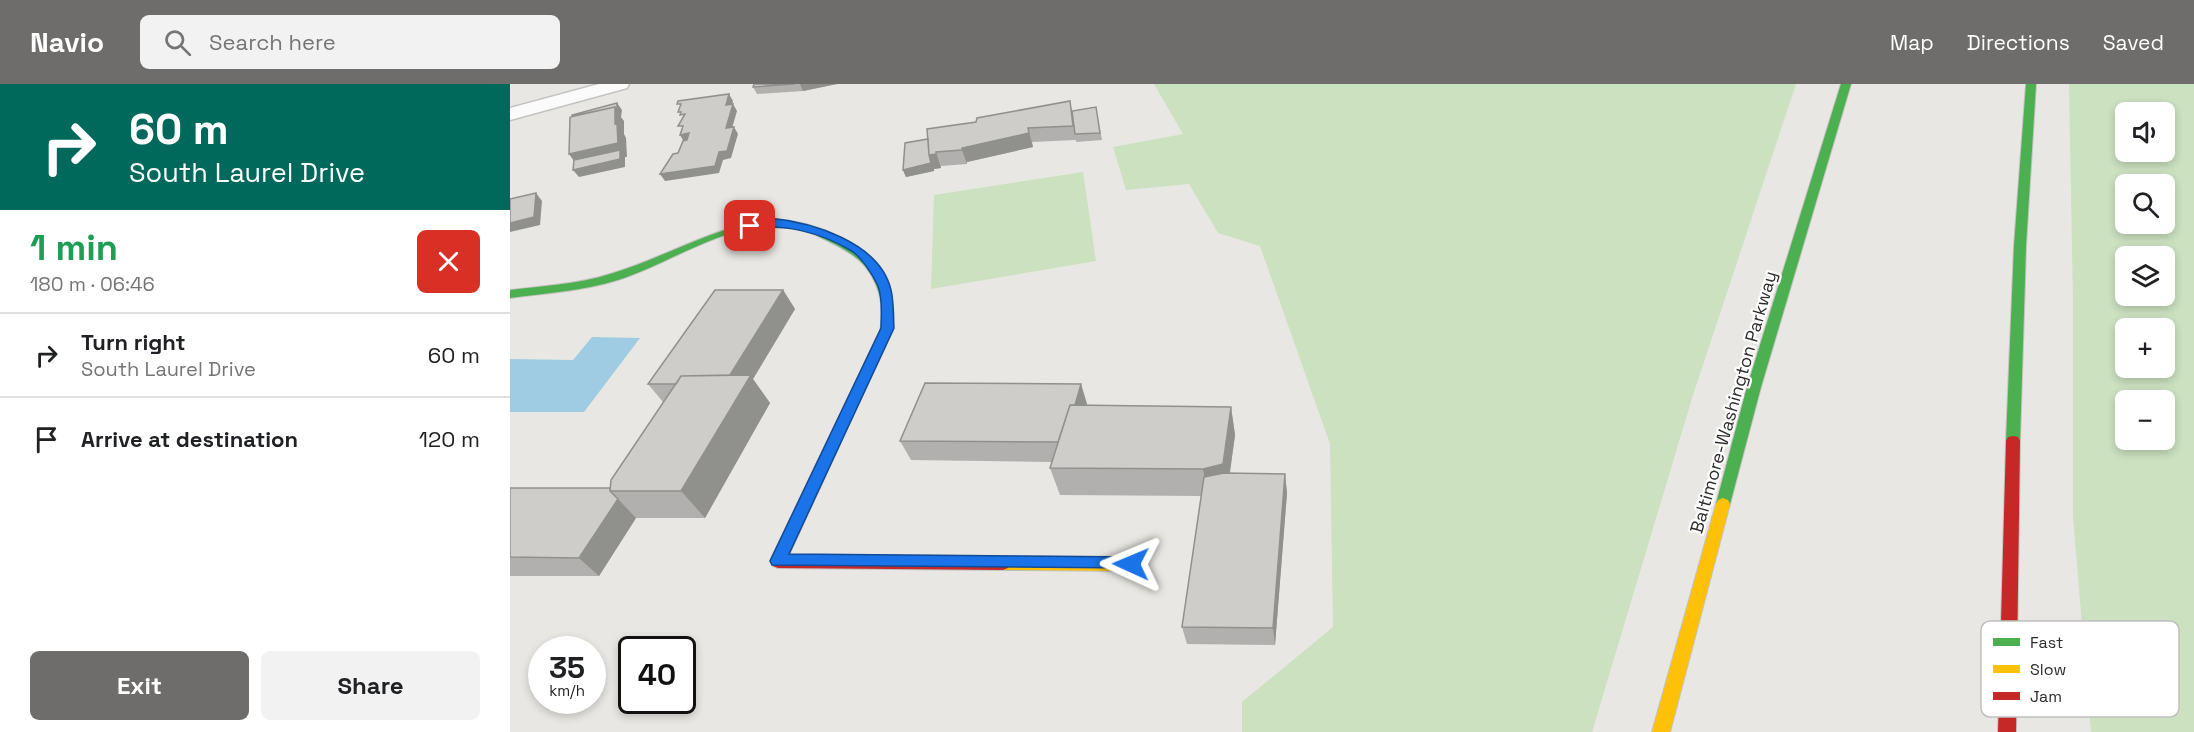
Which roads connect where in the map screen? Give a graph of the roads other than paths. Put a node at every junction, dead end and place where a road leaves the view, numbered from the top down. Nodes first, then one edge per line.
1 (620, 84) edge
2 (1846, 84) edge
3 (2031, 84) edge
4 (510, 114) edge
5 (510, 294) edge
6 (1131, 564) dead end
7 (2009, 621) edge
8 (2007, 717) edge
9 (1661, 732) edge
10 (2007, 732) edge

1 - 4 street
2 - 9 main road, Baltimore-Washington Parkway
3 - 7 main road
5 - 6 main road
8 - 10 main road

